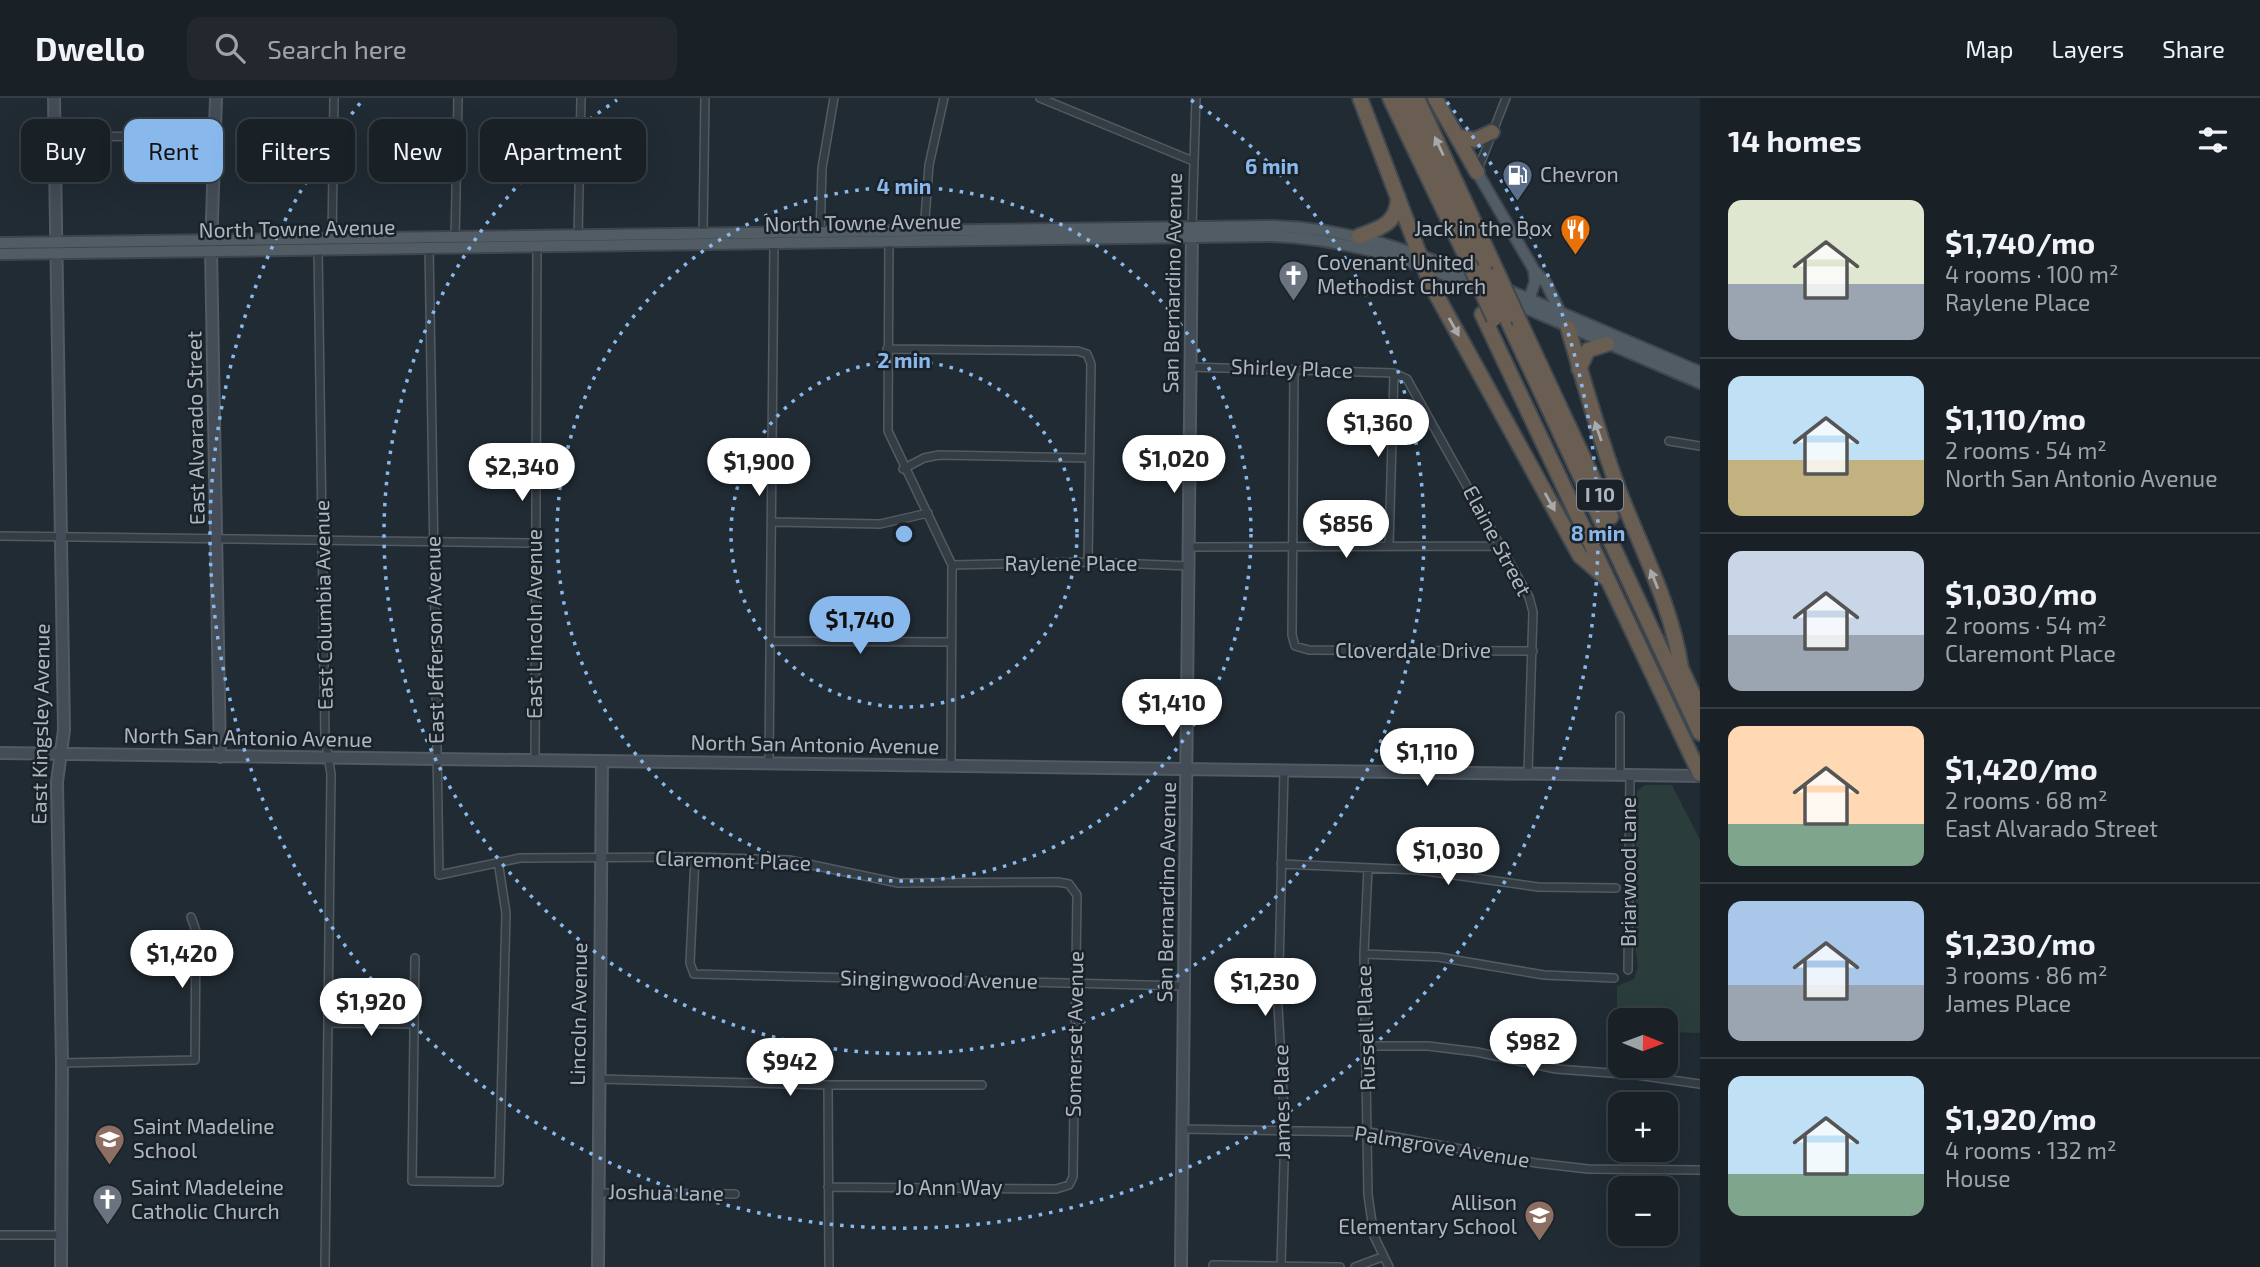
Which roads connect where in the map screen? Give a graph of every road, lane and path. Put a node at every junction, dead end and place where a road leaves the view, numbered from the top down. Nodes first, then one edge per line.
1 (54, 98) edge
2 (216, 98) edge
3 (334, 98) edge
4 (458, 98) edge
5 (581, 98) edge
6 (705, 98) edge
7 (834, 98) edge
8 (944, 98) edge
9 (1040, 98) edge
10 (1196, 98) edge
11 (1360, 98) edge
12 (1380, 98) edge
13 (1390, 98) edge
14 (1403, 98) edge
15 (1418, 98) edge
16 (1435, 98) edge
17 (1506, 98) edge
18 (1055, 101) edge
19 (54, 119) edge
20 (215, 119) edge
21 (1492, 132) junction
22 (1457, 136) junction
23 (1194, 161) junction
24 (1477, 172) junction
25 (56, 182) edge
26 (213, 182) edge
27 (1398, 192) junction
28 (1192, 232) junction
29 (703, 234) junction
30 (1359, 236) junction
31 (923, 237) junction
32 (889, 238) junction
33 (774, 239) junction
34 (820, 239) junction
35 (429, 241) junction
36 (455, 241) junction
37 (537, 241) junction
38 (578, 241) junction
39 (317, 242) junction
40 (332, 242) junction
41 (0, 243) edge
42 (211, 244) junction
43 (58, 246) junction
44 (0, 254) edge
45 (1422, 260) junction
46 (1463, 261) junction
47 (1534, 270) junction
48 (1491, 272) junction
49 (1529, 299) junction
50 (1506, 316) junction
51 (1565, 321) junction
52 (1607, 344) junction
53 (887, 349) junction
54 (1190, 367) junction
55 (1294, 369) junction
56 (1579, 369) junction
57 (1700, 372) edge
58 (1394, 373) junction
59 (1700, 383) edge
60 (1669, 441) dead end
61 (1700, 446) edge
62 (1088, 458) junction
63 (903, 469) junction
64 (928, 513) junction
65 (773, 522) junction
66 (0, 536) edge
67 (62, 536) junction
68 (323, 538) junction
69 (218, 539) junction
70 (433, 540) junction
71 (536, 543) junction
72 (1292, 545) junction
73 (1389, 546) junction
74 (1501, 546) junction
75 (1190, 547) junction
76 (1088, 562) junction
77 (952, 565) junction
78 (1190, 566) junction
79 (1608, 580) junction
80 (771, 641) junction
81 (950, 642) junction
82 (1532, 651) junction
83 (1681, 668) junction
84 (1700, 709) edge
85 (1620, 716) dead end
86 (1700, 733) edge
87 (0, 753) edge
88 (60, 754) junction
89 (219, 757) junction
90 (1697, 757) edge
91 (326, 758) junction
92 (438, 760) junction
93 (535, 761) junction
94 (602, 762) junction
95 (769, 763) junction
96 (951, 765) junction
97 (1187, 768) junction
98 (1284, 771) junction
99 (1528, 773) junction
100 (1625, 775) junction
101 (1700, 775) edge
102 (695, 857) junction
103 (601, 859) junction
104 (498, 861) junction
105 (1281, 864) junction
106 (1368, 868) junction
107 (439, 875) joint
108 (1069, 884) joint
109 (1616, 888) dead end
110 (191, 917) dead end
111 (1364, 954) junction
112 (415, 958) dead end
113 (1628, 970) dead end
114 (1614, 978) dead end
115 (1074, 982) junction
116 (1185, 986) junction
117 (328, 1023) junction
118 (414, 1024) junction
119 (1367, 1046) junction
120 (62, 1063) junction
121 (597, 1079) junction
122 (1700, 1084) edge
123 (828, 1085) junction
124 (982, 1085) dead end
125 (1183, 1129) junction
126 (1285, 1129) junction
127 (1369, 1132) junction
128 (1700, 1170) edge
129 (1069, 1185) joint
130 (828, 1187) junction
131 (596, 1193) junction
132 (735, 1194) dead end
133 (0, 1235) edge
134 (61, 1235) junction
135 (1382, 1257) junction
136 (1213, 1265) dead end
137 (1281, 1265) junction
138 (61, 1267) edge
139 (325, 1267) edge
140 (598, 1267) edge
141 (829, 1267) edge
142 (1181, 1267) edge
143 (1340, 1267) edge
144 (1355, 1267) edge
145 (1390, 1267) edge

1 - 19 main road, East Kingsley Avenue
2 - 20 main road, East Alvarado Street
3 - 40 street
4 - 36 street
5 - 38 street
6 - 29 street
7 - 34 street
8 - 31 street
9 - 18 street
10 - 23 street, San Bernardino Avenue
11 - 27 highway
12 - 46 highway, I 10
13 - 46 highway
14 - 48 highway
48 -> 15 highway, I 10
16 - 22 highway
17 - 21 street
18 - 23 street
21 - 22 highway
21 - 24 street
22 - 24 highway
23 - 28 street, San Bernardino Avenue
24 - 47 main road
25 - 43 main road, East Kingsley Avenue
26 - 42 main road, East Alvarado Street
27 - 30 highway
27 - 45 highway
28 - 30 main road, North Towne Avenue
28 - 31 main road, North Towne Avenue
28 - 45 main road, North Towne Avenue
28 - 54 main road, San Bernardino Avenue
29 - 33 main road, North Towne Avenue
29 - 38 main road, North Towne Avenue
30 - 45 main road, North Towne Avenue
31 - 32 main road, North Towne Avenue
32 - 34 main road, North Towne Avenue
32 - 53 street
33 - 34 main road, North Towne Avenue
33 - 38 main road, North Towne Avenue
33 - 65 street
35 - 36 main road, North Towne Avenue
35 - 40 main road, North Towne Avenue
35 - 70 street, East Jefferson Avenue
36 - 37 main road, North Towne Avenue
37 - 38 main road, North Towne Avenue
37 - 71 street, East Lincoln Avenue
39 - 40 main road, North Towne Avenue
39 - 42 main road, North Towne Avenue
39 - 68 street, East Columbia Avenue
41 - 43 main road, North Towne Avenue
42 - 43 main road, North Towne Avenue
42 - 69 main road, East Alvarado Street
43 - 44 main road, North Towne Avenue
43 - 67 main road, East Kingsley Avenue
45 - 49 main road, North Towne Avenue
45 - 50 main road, North Towne Avenue
45 -> 79 highway
46 - 50 highway, I 10
47 - 49 main road
47 - 51 main road
48 - 50 highway, I 10, bridge
49 - 51 main road, North Towne Avenue
50 - 51 main road, North Towne Avenue
50 - 79 highway, I 10
50 - 83 highway, I 10
50 - 86 highway
50 - 90 highway
51 - 52 main road, North Towne Avenue
51 - 56 highway
51 - 57 main road, North Towne Avenue
52 - 56 highway
52 - 59 main road, North Towne Avenue
53 - 62 street
53 - 63 street
54 - 55 street, Shirley Place
54 - 75 main road, San Bernardino Avenue
55 - 58 street, Shirley Place
55 - 72 street
83 -> 56 highway
58 - 73 street
58 - 74 street, Elaine Street
60 - 61 street
62 - 63 street
62 - 76 street
63 - 64 street
64 - 65 street
64 - 77 street
65 - 80 street
66 - 67 street
67 - 69 street
67 - 88 main road, East Kingsley Avenue
68 - 69 street
68 - 70 street
68 - 91 street, East Columbia Avenue
69 - 89 main road, East Alvarado Street
70 - 71 street
70 - 92 street, East Jefferson Avenue
71 - 93 street, East Lincoln Avenue
72 - 73 street
72 - 75 street
72 - 82 street, Cloverdale Drive
73 - 74 street
74 - 82 street, Elaine Street
75 - 78 main road, San Bernardino Avenue
76 - 77 street, Raylene Place
76 - 78 street, Raylene Place
77 - 81 street
78 - 97 main road, San Bernardino Avenue
79 - 90 highway, I 10
80 - 81 street
80 - 95 street
81 - 96 street
82 - 99 street, Elaine Street
83 - 84 highway, I 10
85 - 100 street, Briarwood Lane
87 - 88 main road, North San Antonio Avenue
88 - 89 main road, North San Antonio Avenue
88 - 120 main road, East Kingsley Avenue
89 - 91 main road, North San Antonio Avenue
90 - 101 highway, I 10
91 - 92 main road, North San Antonio Avenue
91 - 117 street, East Columbia Avenue
92 - 93 main road, North San Antonio Avenue
92 - 107 street, East Jefferson Avenue
93 - 94 main road, North San Antonio Avenue
94 - 95 main road, North San Antonio Avenue
94 - 103 main road, Lincoln Avenue
95 - 96 main road, North San Antonio Avenue
96 - 97 main road, North San Antonio Avenue
97 - 98 main road, North San Antonio Avenue
97 - 116 main road, San Bernardino Avenue
98 - 99 main road, North San Antonio Avenue
98 - 105 street, James Place
99 - 100 main road, North San Antonio Avenue
100 - 101 main road, North San Antonio Avenue
100 - 113 street, Briarwood Lane
102 - 103 street, Claremont Place
102 - 108 street, Claremont Place
102 - 115 street, Singingwood Avenue
103 - 104 street, Claremont Place
103 - 121 main road, Lincoln Avenue
104 - 107 street, Claremont Place
104 - 118 street
105 - 106 street
105 - 126 street, James Place
106 - 109 street
106 - 111 street, Russell Place
108 - 115 street, Somerset Avenue
110 - 120 street
111 - 114 street
111 - 119 street, Russell Place
112 - 118 street
115 - 116 street, Singingwood Avenue
115 - 129 street, Somerset Avenue
116 - 125 main road, San Bernardino Avenue
117 - 118 street
117 - 139 street, East Columbia Avenue
119 - 122 street
119 - 127 street, Russell Place
120 - 134 main road, East Kingsley Avenue
121 - 123 street
121 - 131 main road, Lincoln Avenue
123 - 124 street
123 - 130 street
125 - 126 street, Palmgrove Avenue
125 - 142 main road, San Bernardino Avenue
126 - 127 street, Palmgrove Avenue
126 - 137 street, James Place
127 - 128 street, Palmgrove Avenue
127 - 135 street, Russell Place
129 - 130 street, Jo Ann Way
130 - 141 street
131 - 132 street, Joshua Lane
131 - 140 main road, Lincoln Avenue
133 - 134 street
134 - 138 main road, East Kingsley Avenue
135 - 144 street
135 - 145 street, Russell Place
136 - 137 street
137 - 143 street

